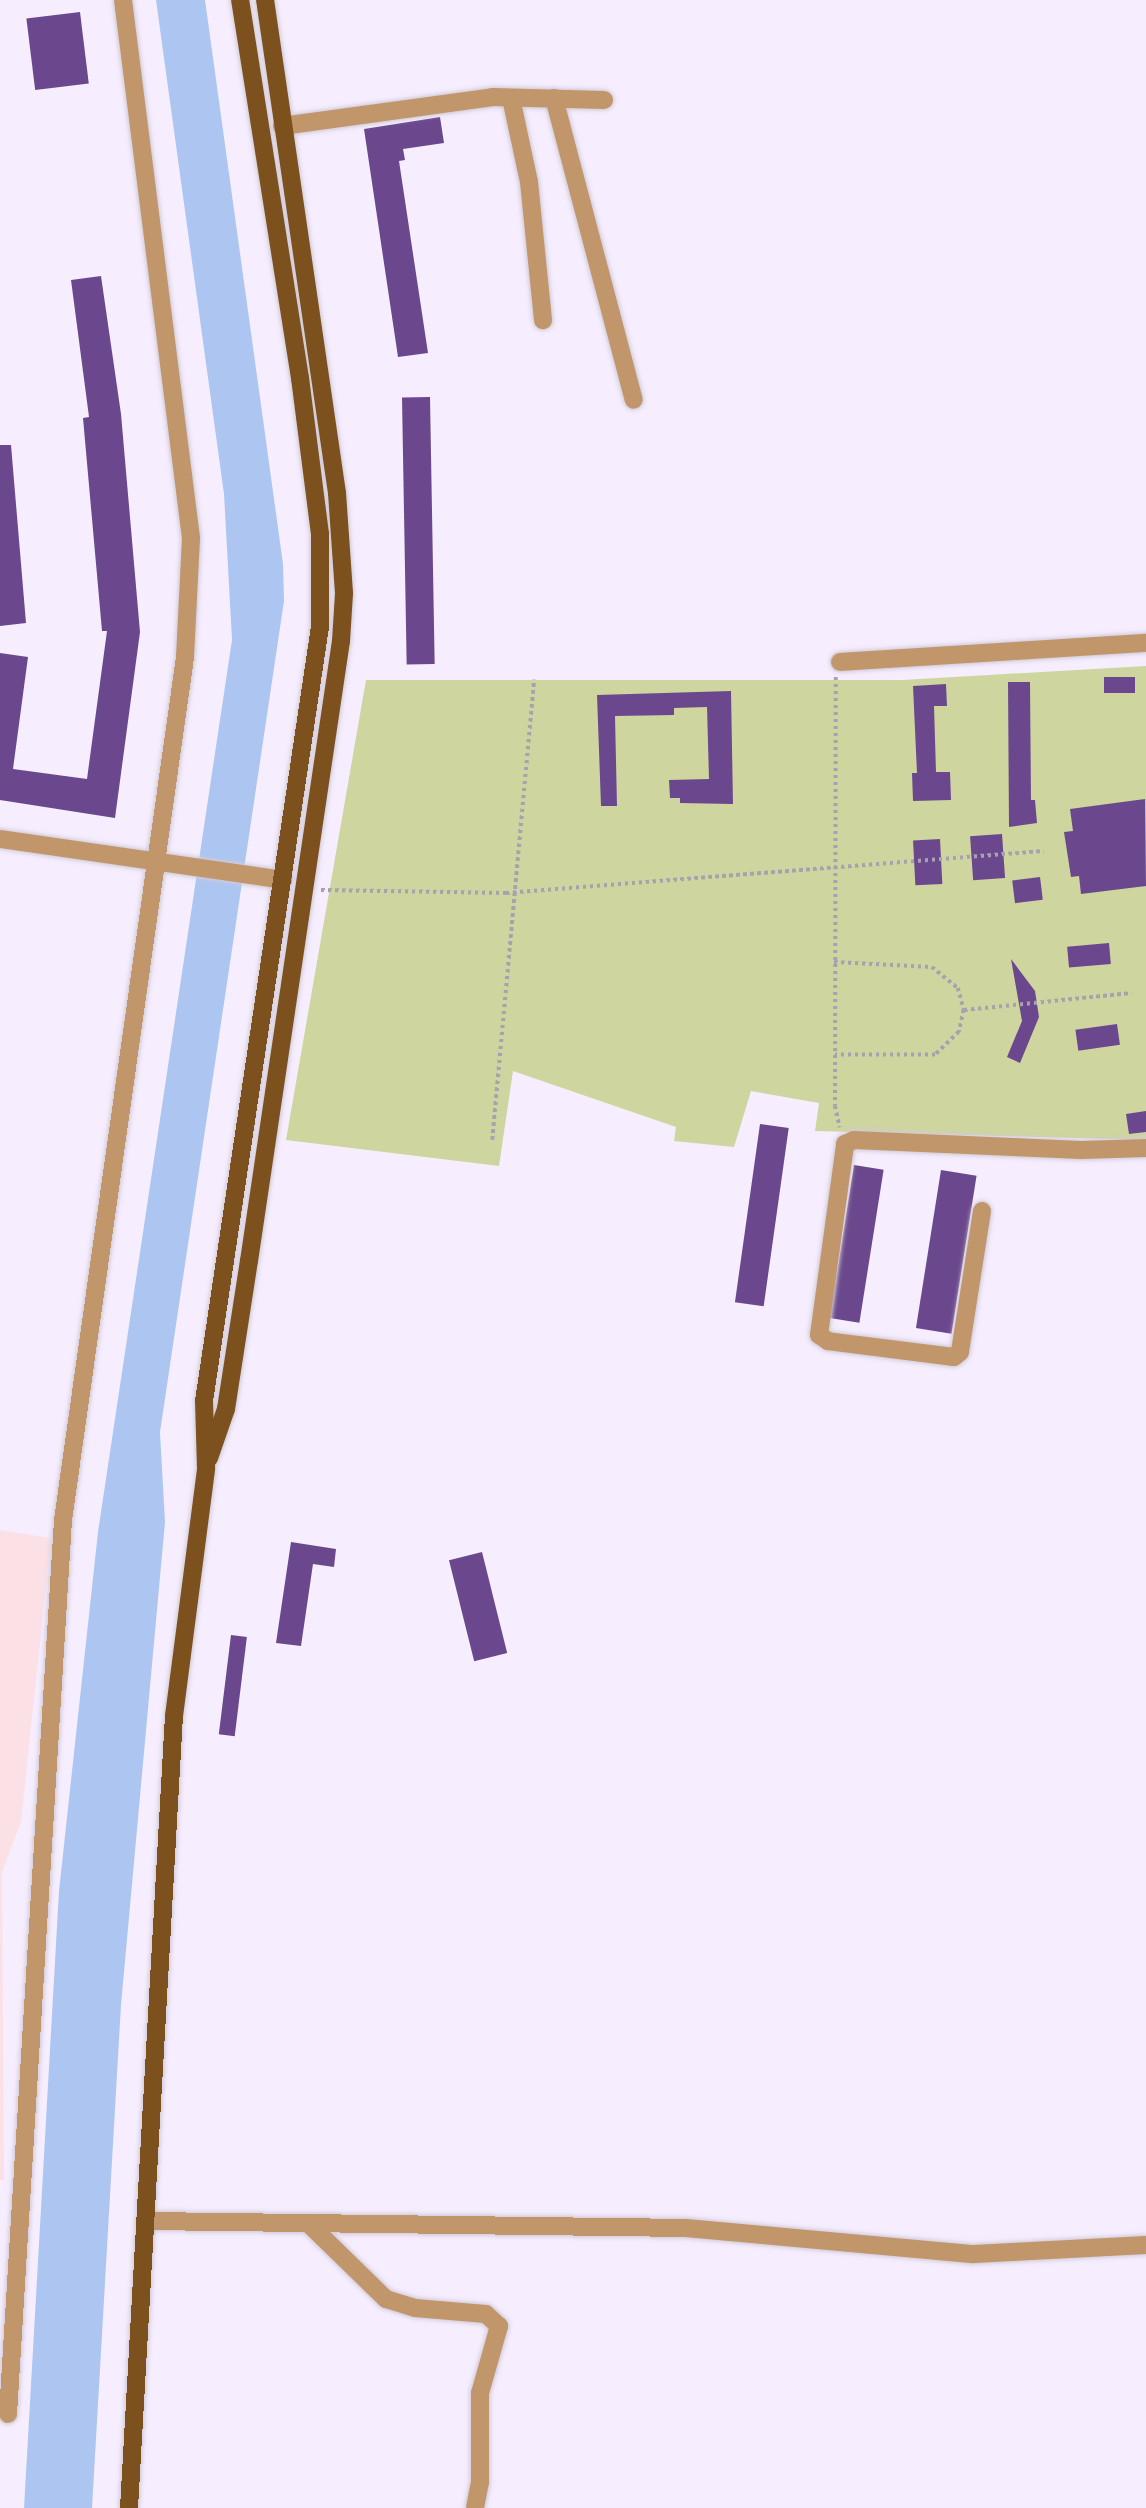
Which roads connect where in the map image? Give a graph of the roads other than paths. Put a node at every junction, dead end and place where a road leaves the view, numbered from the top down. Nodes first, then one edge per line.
1 (123, 0) edge
2 (240, 0) edge
3 (265, 0) edge
4 (511, 97) junction
5 (554, 98) junction
6 (604, 100) dead end
7 (282, 127) junction
8 (543, 320) dead end
9 (634, 400) dead end
10 (1146, 643) edge
11 (840, 662) road end
12 (0, 839) edge
13 (157, 862) junction
14 (283, 880) junction
15 (1146, 1148) edge
16 (982, 1211) dead end
17 (206, 1468) junction
18 (146, 2221) junction
19 (308, 2222) junction
20 (1145, 2248) edge
21 (8, 2414) dead end
22 (129, 2508) edge
23 (475, 2508) edge

1 - 13 street
2 - 14 main road
3 - 7 main road
4 - 5 street
4 - 7 street
4 - 8 street
5 - 6 street
5 - 9 street
7 - 17 main road
10 - 11 street
12 - 13 street
13 - 14 street
13 - 21 street
14 - 17 main road
15 - 16 street
17 - 18 main road
18 - 19 street
18 - 22 main road
19 - 20 street
19 - 23 street

